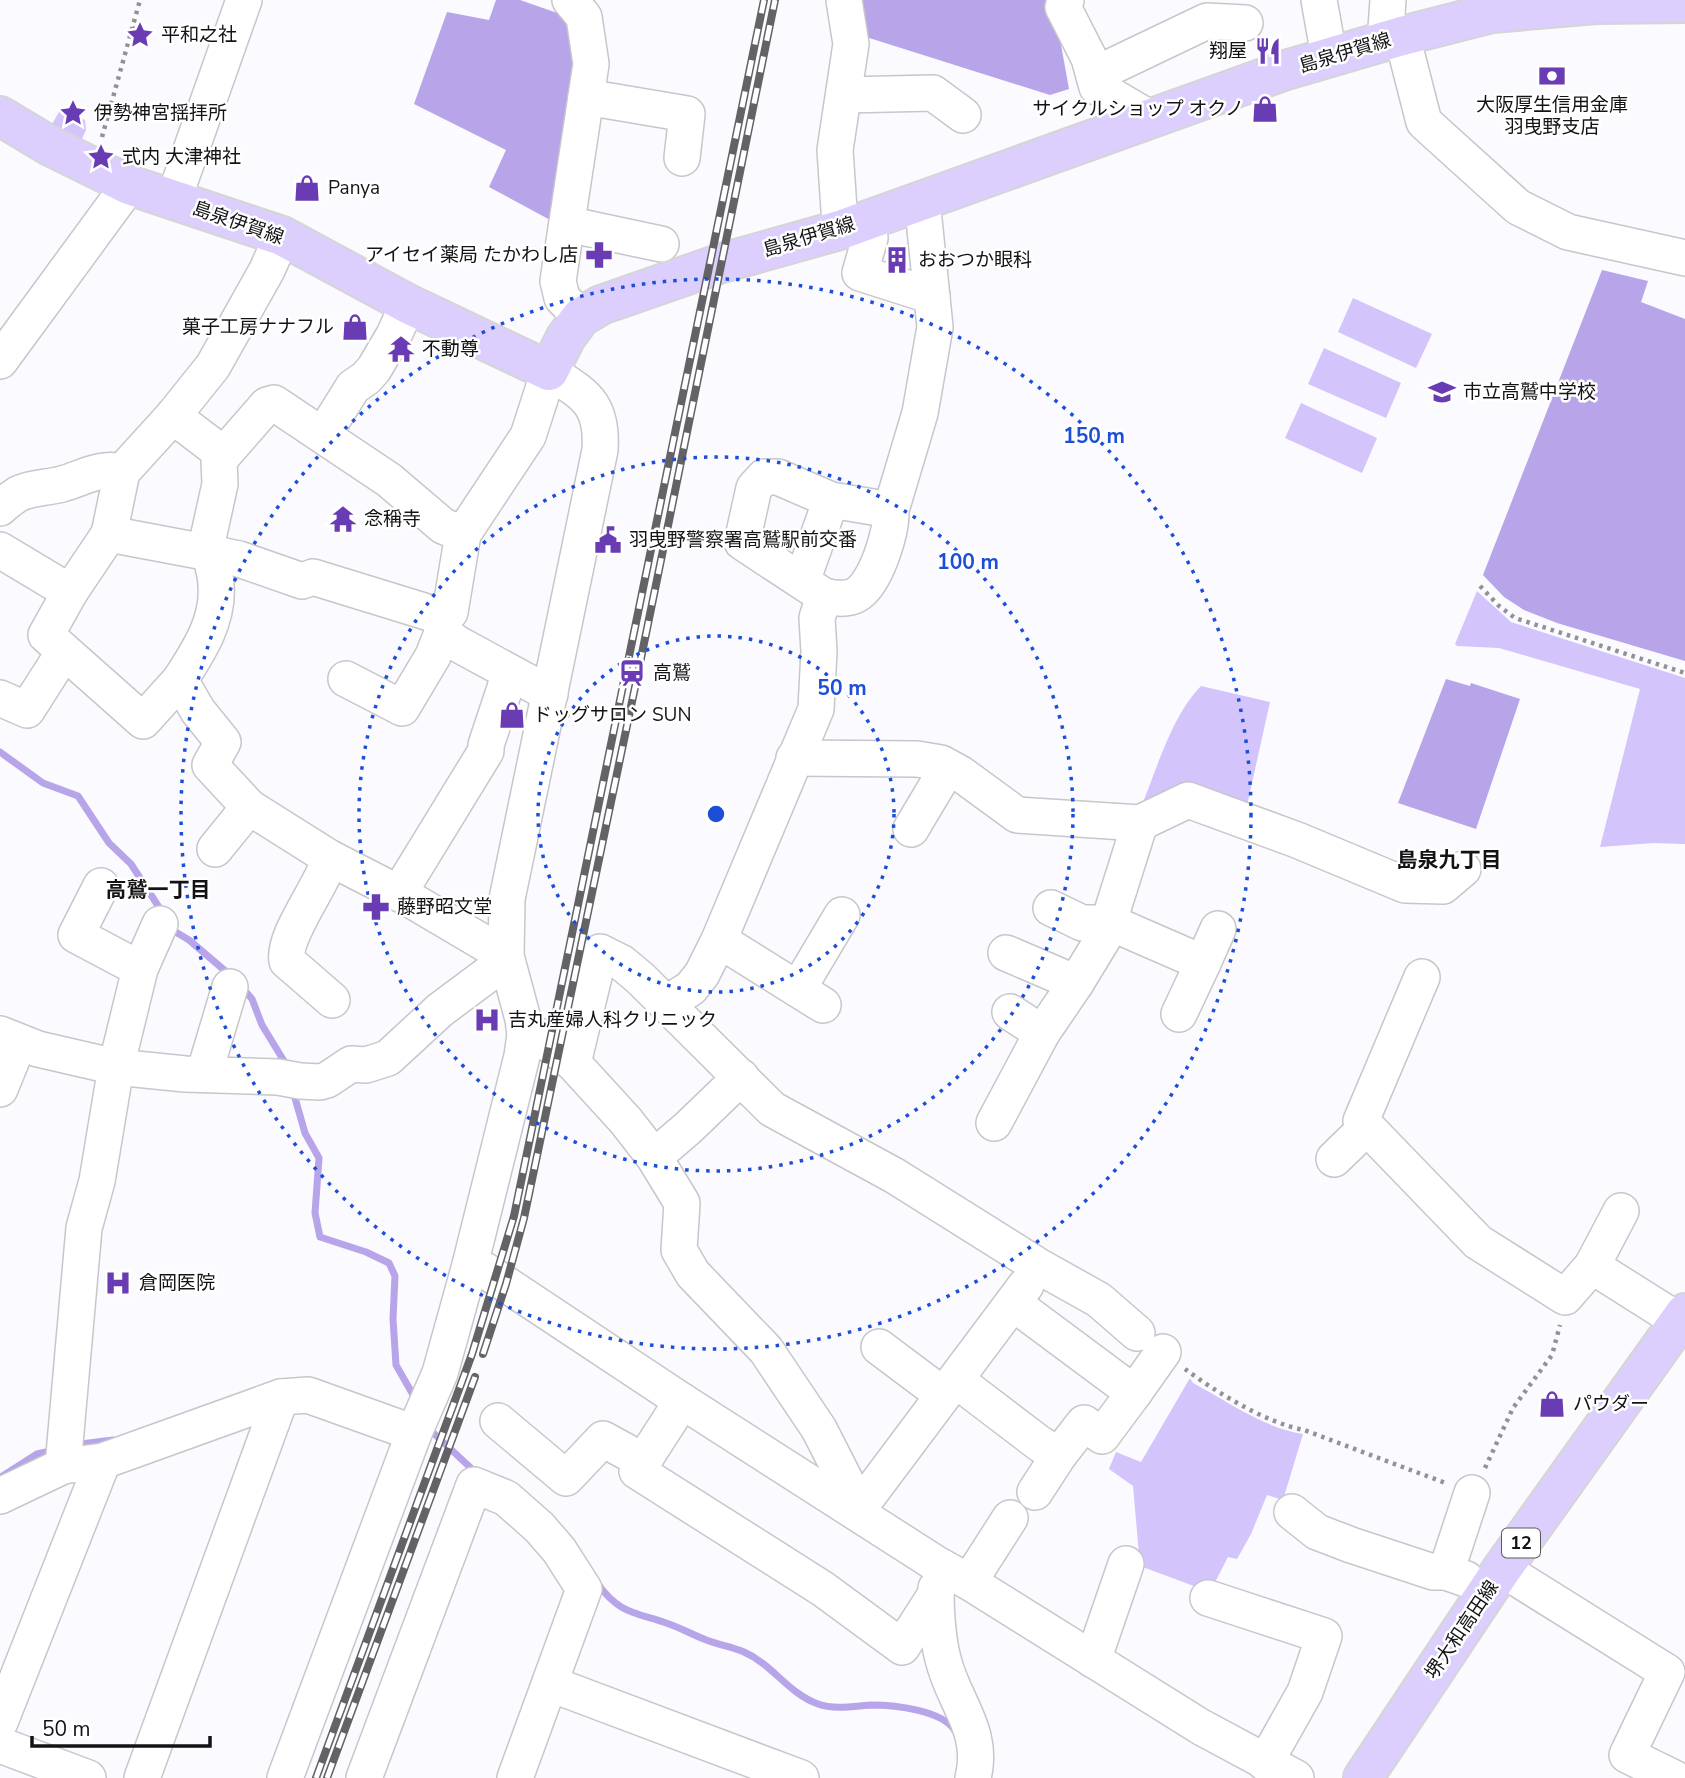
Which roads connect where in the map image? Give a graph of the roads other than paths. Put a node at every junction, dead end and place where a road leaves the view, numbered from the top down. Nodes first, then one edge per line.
1 (244, 0) edge
2 (844, 0) edge
3 (1066, 0) edge
4 (1319, 0) edge
5 (1388, 0) edge
6 (1597, 2) edge
7 (1685, 3) edge
8 (583, 6) edge
9 (1245, 23) dead end
10 (1396, 37) junction
11 (1329, 57) junction
12 (1094, 75) junction
13 (844, 95) junction
14 (586, 97) junction
15 (963, 115) dead end
16 (0, 117) edge
17 (1152, 119) junction
18 (682, 158) dead end
19 (129, 186) junction
20 (173, 201) junction
21 (922, 201) junction
22 (567, 224) junction
23 (854, 225) junction
24 (282, 236) junction
25 (661, 244) dead end
26 (1685, 258) edge
27 (932, 296) junction
28 (408, 304) junction
29 (580, 317) junction
30 (0, 361) edge
31 (549, 371) junction
32 (173, 415) junction
33 (323, 435) junction
34 (223, 454) junction
35 (122, 472) junction
36 (831, 500) junction
37 (0, 508) edge
38 (891, 510) junction
39 (109, 534) junction
40 (463, 534) junction
41 (0, 550) edge
42 (207, 553) junction
43 (813, 589) junction
44 (70, 592) junction
45 (442, 625) junction
46 (64, 652) junction
47 (510, 673) junction
48 (346, 679) dead end
49 (180, 680) junction
50 (550, 694) junction
51 (0, 698) edge
52 (794, 758) junction
53 (948, 767) junction
54 (249, 807) junction
55 (1140, 823) junction
56 (911, 829) dead end
57 (215, 849) dead end
58 (330, 858) junction
59 (1463, 869) dead end
60 (101, 886) dead end
61 (399, 893) junction
62 (1051, 908) dead end
63 (842, 915) dead end
64 (1108, 923) junction
65 (160, 924) dead end
66 (1218, 929) dead end
67 (719, 940) junction
68 (1006, 953) dead end
69 (506, 956) junction
70 (1203, 963) junction
71 (140, 969) junction
72 (1422, 977) dead end
73 (1076, 983) junction
74 (230, 987) dead end
75 (332, 1000) dead end
76 (666, 1004) junction
77 (1010, 1012) dead end
78 (1179, 1014) dead end
79 (1042, 1033) junction
80 (525, 1035) junction
81 (10, 1038) edge
82 (573, 1063) junction
83 (116, 1067) junction
84 (204, 1074) junction
85 (741, 1077) junction
86 (0, 1089) edge
87 (994, 1123) dead end
88 (1367, 1127) junction
89 (654, 1157) junction
90 (1334, 1159) dead end
91 (1621, 1211) dead end
92 (470, 1265) junction
93 (1592, 1266) junction
94 (1040, 1267) junction
95 (1013, 1303) junction
96 (1682, 1317) edge
97 (879, 1347) dead end
98 (950, 1387) junction
99 (1134, 1393) junction
100 (281, 1397) junction
101 (682, 1401) junction
102 (498, 1421) dead end
103 (414, 1433) junction
104 (1059, 1455) junction
105 (103, 1461) junction
106 (643, 1461) junction
107 (63, 1466) junction
108 (1035, 1492) dead end
109 (1472, 1493) road end
110 (0, 1496) edge
111 (856, 1512) junction
112 (1292, 1512) dead end
113 (1010, 1517) dead end
114 (1126, 1564) dead end
115 (1446, 1572) junction
116 (935, 1578) junction
117 (969, 1582) junction
118 (1493, 1583) junction
119 (1209, 1598) dead end
120 (1093, 1660) junction
121 (551, 1684) junction
122 (0, 1722) edge
123 (0, 1745) edge
124 (1265, 1762) junction
125 (1621, 1767) edge
126 (376, 1775) edge
127 (793, 1777) edge
128 (88, 1778) edge
129 (142, 1778) edge
130 (285, 1778) edge
131 (515, 1778) edge
132 (973, 1778) edge
133 (1296, 1778) edge
134 (1363, 1778) edge
135 (1674, 1778) edge

1 - 20 street
2 - 13 street
3 - 12 street
4 - 11 street
5 - 10 street
6 - 7 main road, 島泉伊賀線
6 - 10 main road, 島泉伊賀線
8 - 14 street
9 - 12 street
10 - 11 main road, 島泉伊賀線
10 - 26 street
11 - 17 main road, 島泉伊賀線
12 - 17 street
13 - 15 street
13 - 23 street
14 - 18 street
14 - 22 street
16 - 19 main road, 島泉伊賀線
17 - 21 main road, 島泉伊賀線
19 - 20 main road, 島泉伊賀線
19 - 30 street
20 - 24 main road, 島泉伊賀線
21 - 23 main road, 島泉伊賀線
21 - 27 street
22 - 25 street
22 - 29 street
23 - 27 street
23 - 29 main road, 島泉伊賀線
24 - 28 main road, 島泉伊賀線
24 - 32 street
27 - 38 street
28 - 31 main road, 島泉伊賀線
28 - 33 street
29 - 31 main road
31 - 40 street
31 - 50 street
32 - 34 street
32 - 35 street
33 - 34 street
33 - 40 street
34 - 42 street
35 - 37 street
35 - 39 street
36 - 38 street
36 - 43 street
36 - 43 street
38 - 43 street
39 - 42 street
39 - 44 street
40 - 45 street
41 - 44 street
42 - 45 street
42 - 49 street
43 - 52 street
44 - 46 street
45 - 47 street
45 - 48 street
46 - 49 street
46 - 51 street
47 - 50 street
47 - 61 street
49 - 54 street
50 - 69 street
52 - 53 street
52 - 67 street
53 - 55 street
53 - 56 street
54 - 57 street
54 - 58 street
55 - 59 street
55 - 64 street
58 - 61 street
58 - 75 street
60 - 71 street
61 - 69 street
62 - 64 street
63 - 67 street
64 - 70 street
64 - 73 street
65 - 71 street
66 - 70 street
67 - 76 street
68 - 73 street
69 - 80 street
69 - 84 street
70 - 78 street
71 - 83 street
72 - 88 street
73 - 79 street
74 - 84 street
76 - 82 street
76 - 85 street
77 - 79 street
79 - 87 street
80 - 82 street
80 - 92 street
81 - 83 street
81 - 86 street
82 - 89 street
83 - 84 street
83 - 107 street
85 - 89 street
85 - 94 street
88 - 90 street
88 - 93 street
89 - 111 street
91 - 93 street
92 - 101 street
92 - 103 street
93 - 96 street
94 - 95 street
94 - 99 street
95 - 98 street
95 - 99 street
96 - 118 main road, 堺大和高田線 / 12
97 - 98 street
98 - 104 street
98 - 111 street
99 - 104 street
100 - 103 street
100 - 105 street
100 - 129 street
101 - 106 street
101 - 111 street
102 - 106 street
103 - 130 street
104 - 108 street
105 - 107 street
105 - 122 street
106 - 116 street
107 - 110 street
109 - 115 street
111 - 116 street
112 - 115 street
113 - 117 street
114 - 120 street
115 - 118 street
116 - 117 street
116 - 132 street
117 - 120 street
118 - 125 street
118 - 134 main road, 堺大和高田線 / 12
119 - 124 street
120 - 124 street
121 - 126 street
121 - 127 street
121 - 131 street
123 - 128 street
124 - 133 street
125 - 135 street

